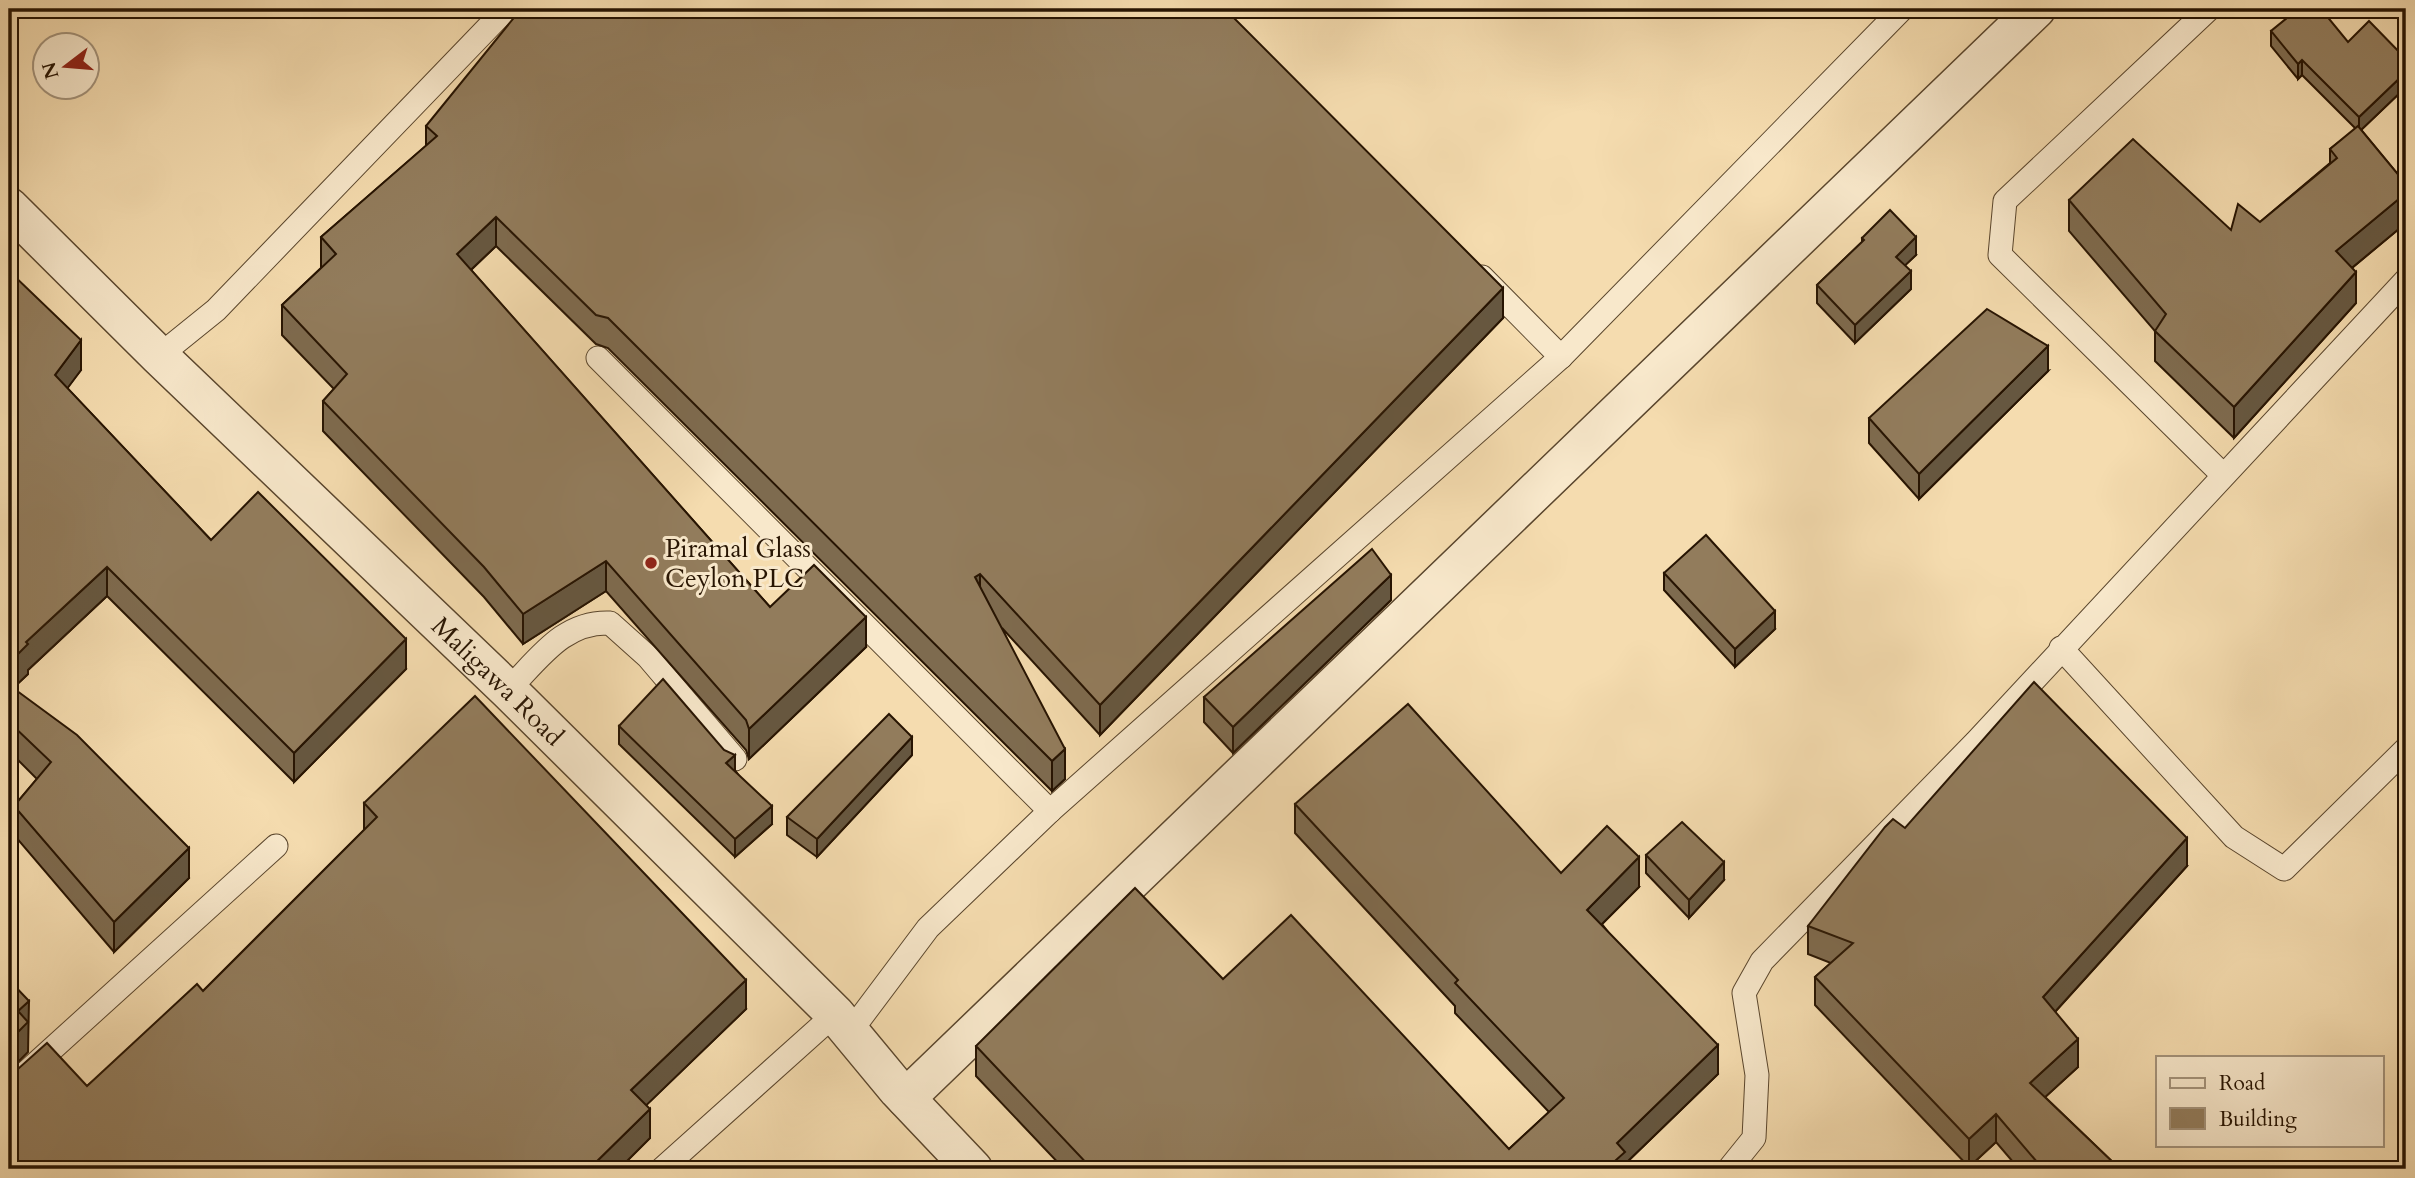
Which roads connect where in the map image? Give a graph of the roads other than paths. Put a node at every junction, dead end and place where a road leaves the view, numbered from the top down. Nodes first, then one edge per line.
1 (506, 9) edge
2 (1902, 9) edge
3 (2036, 9) edge
4 (2209, 9) edge
5 (9, 207) edge
6 (1465, 260) edge
7 (2406, 280) edge
8 (159, 356) junction
9 (1562, 357) junction
10 (598, 358) dead end
11 (2223, 475) junction
12 (2061, 648) junction
13 (508, 690) junction
14 (2406, 749) edge
15 (735, 759) edge
16 (1050, 811) junction
17 (276, 846) dead end
18 (842, 1023) junction
19 (9, 1088) edge
20 (906, 1098) junction
21 (662, 1169) edge
22 (973, 1169) edge
23 (1729, 1169) edge

1 - 8 lane
2 - 9 lane
3 - 20 street
4 - 11 lane
5 - 8 street, Maligawa Road
6 - 9 lane
7 - 11 lane
8 - 13 street, Maligawa Road
9 - 16 lane
10 - 16 lane
11 - 12 lane
12 - 14 lane
12 - 23 lane
13 - 15 lane
13 - 18 street, Maligawa Road
16 - 18 lane
17 - 19 lane
18 - 20 street, Maligawa Road
18 - 21 lane
20 - 22 street, Maligawa Road

